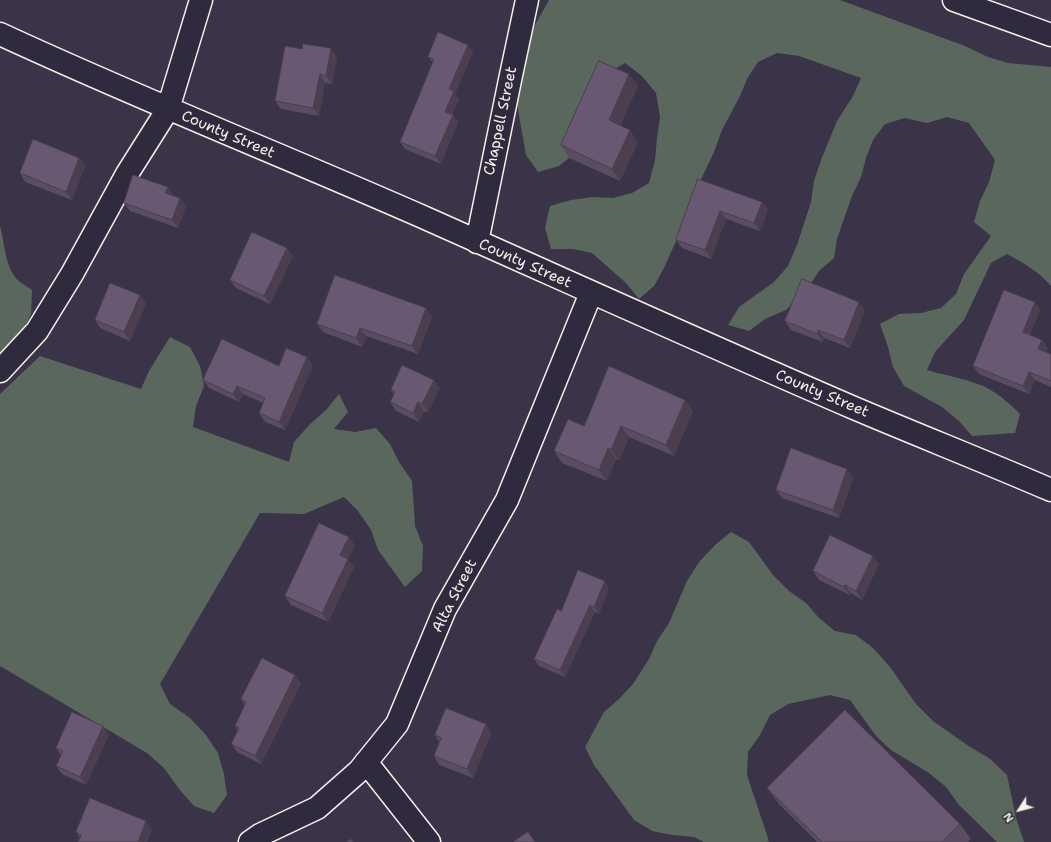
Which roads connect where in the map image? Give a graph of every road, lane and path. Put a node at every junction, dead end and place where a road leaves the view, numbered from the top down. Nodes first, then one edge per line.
1 (201, 0) edge
2 (528, 0) edge
3 (967, 2) edge
4 (0, 34) edge
5 (1051, 35) edge
6 (168, 109) junction
7 (476, 242) junction
8 (591, 293) junction
9 (0, 371) edge
10 (1051, 490) edge
11 (366, 762) junction
12 (250, 842) edge
13 (429, 842) edge

1 - 6 street
2 - 7 street, Chappell Street
3 - 5 street
4 - 6 street, County Street
6 - 7 street, County Street
6 - 9 street
7 - 8 street, County Street
8 - 10 street, County Street
8 - 11 street, Alta Street
11 - 12 street, Alta Street
11 - 13 street

